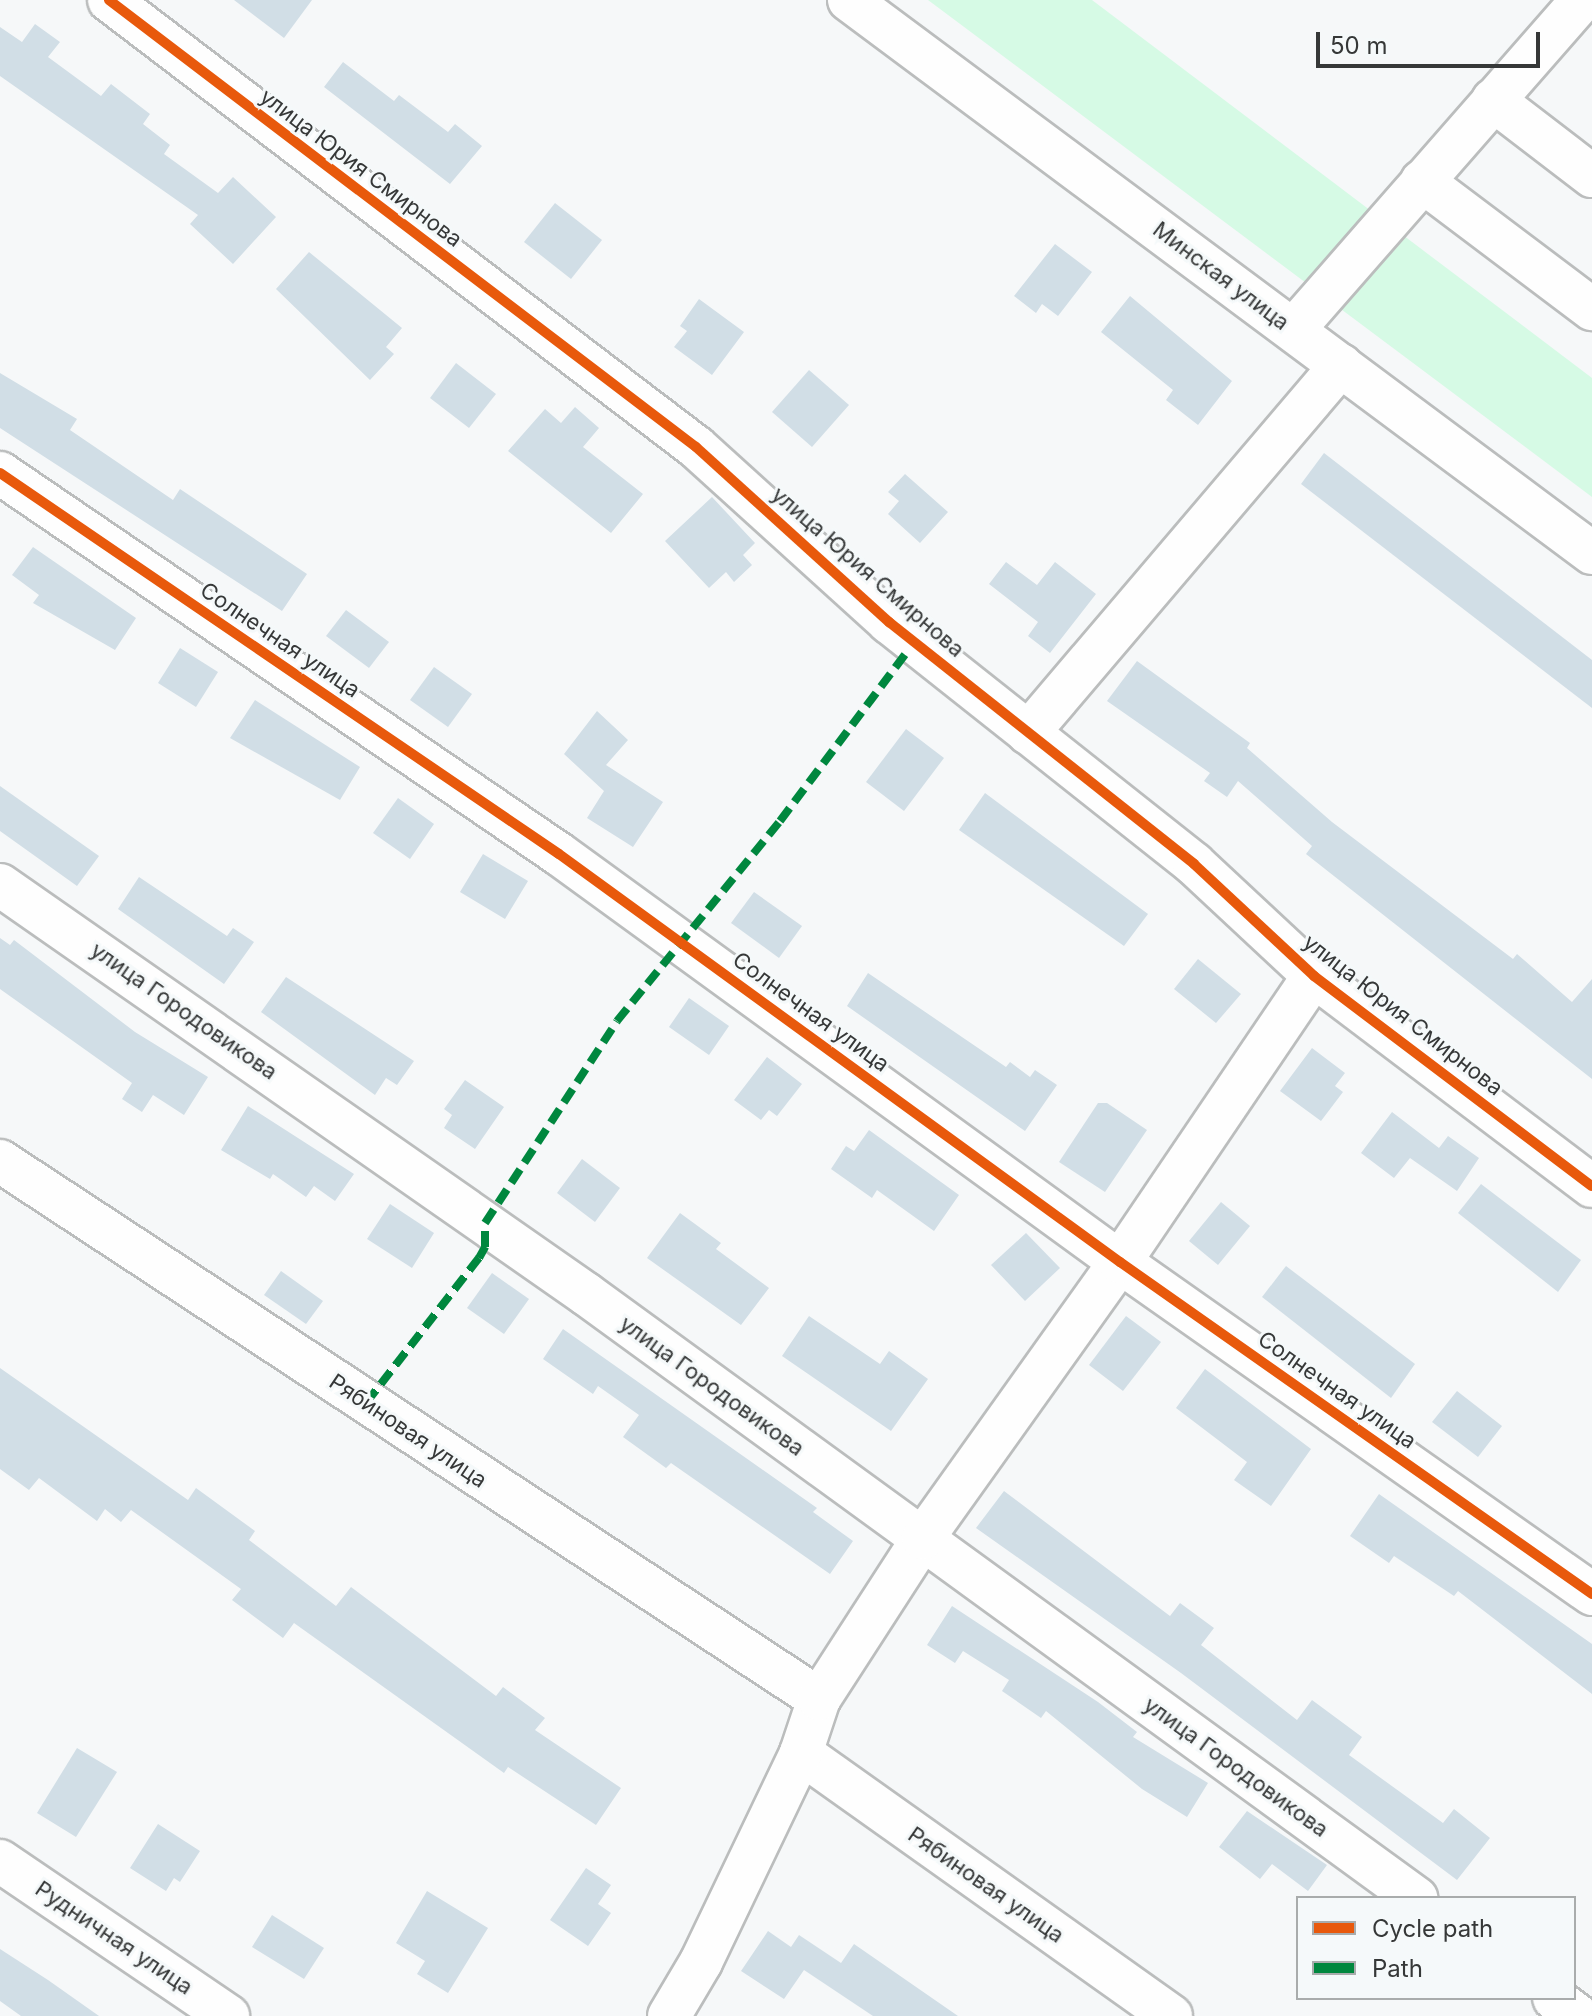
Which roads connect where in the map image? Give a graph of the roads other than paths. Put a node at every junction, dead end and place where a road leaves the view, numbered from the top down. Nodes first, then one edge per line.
1 (109, 0) edge
2 (849, 0) edge
3 (1582, 0) edge
4 (1493, 100) junction
5 (1592, 176) edge
6 (1422, 181) junction
7 (1592, 309) edge
8 (1294, 329) junction
9 (1341, 365) junction
10 (0, 473) edge
11 (1592, 553) edge
12 (1028, 733) junction
13 (0, 885) edge
14 (1314, 976) junction
15 (0, 1161) edge
16 (1592, 1186) edge
17 (1120, 1262) junction
18 (923, 1538) junction
19 (1592, 1594) edge
20 (819, 1699) junction
21 (801, 1753) junction
22 (0, 1861) edge
23 (1413, 1896) edge
24 (1557, 2000) edge
25 (228, 2016) edge
26 (669, 2016) edge
27 (1171, 2016) edge
28 (1578, 2016) edge

1 - 12 street, улица Юрия Смирнова
2 - 8 street, Минская улица
3 - 4 street
4 - 5 street
4 - 6 street
6 - 7 street
6 - 8 street
8 - 9 street, Минская улица
9 - 11 street, Минская улица
9 - 12 street
10 - 17 street, Солнечная улица
12 - 14 street, улица Юрия Смирнова
13 - 18 street, улица Городовикова
14 - 16 street, улица Юрия Смирнова
14 - 17 street
15 - 20 street, Рябиновая улица
17 - 18 street
17 - 19 street, Солнечная улица
18 - 20 street
18 - 23 street, улица Городовикова
20 - 21 street
21 - 26 street
21 - 27 street, Рябиновая улица
22 - 25 street, Рудничная улица
24 - 28 street

